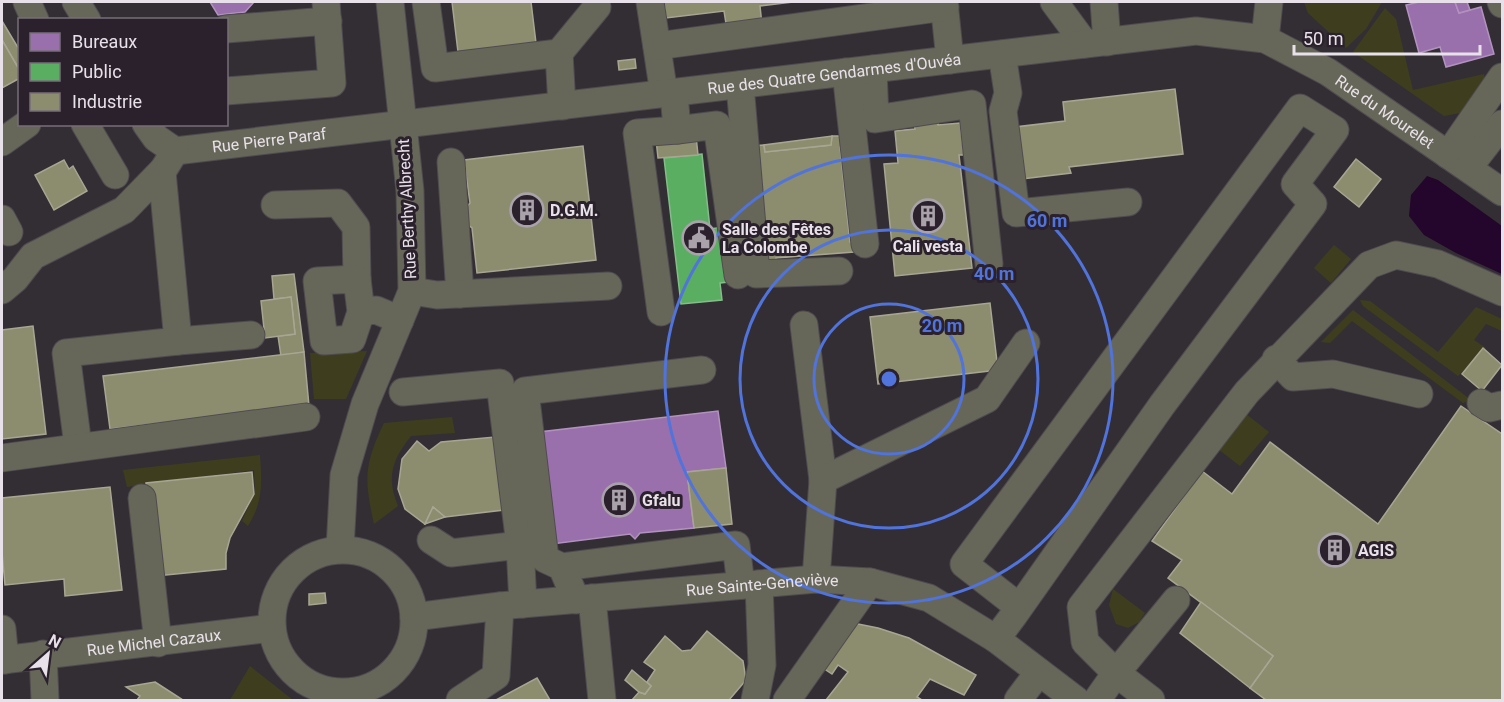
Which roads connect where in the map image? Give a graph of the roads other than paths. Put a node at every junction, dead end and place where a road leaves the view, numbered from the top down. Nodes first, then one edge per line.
1 (27, 2) edge
2 (76, 2) edge
3 (390, 2) edge
4 (426, 2) edge
5 (596, 2) edge
6 (650, 2) edge
7 (1054, 2) edge
8 (1104, 2) edge
9 (1269, 2) edge
10 (945, 4) edge
11 (327, 11) edge
12 (34, 18) edge
13 (86, 18) edge
14 (228, 29) edge
15 (1265, 39) junction
16 (1096, 43) junction
17 (657, 46) junction
18 (560, 53) junction
19 (1002, 54) junction
20 (950, 60) junction
21 (873, 69) junction
22 (846, 72) junction
23 (1503, 77) edge
24 (740, 85) junction
25 (228, 92) edge
26 (669, 93) junction
27 (562, 106) junction
28 (1503, 124) edge
29 (403, 125) junction
30 (24, 126) edge
31 (86, 126) edge
32 (147, 126) edge
33 (677, 130) junction
34 (2, 142) edge
35 (169, 160) junction
36 (452, 162) dead end
37 (1458, 162) junction
38 (115, 175) dead end
39 (453, 190) junction
40 (410, 191) junction
41 (1503, 192) edge
42 (1128, 202) dead end
43 (275, 205) dead end
44 (864, 244) dead end
45 (989, 264) dead end
46 (839, 271) dead end
47 (738, 275) dead end
48 (357, 279) junction
49 (608, 286) dead end
50 (2, 290) edge
51 (412, 291) junction
52 (1503, 292) edge
53 (460, 294) junction
54 (361, 312) junction
55 (661, 312) dead end
56 (400, 320) junction
57 (804, 325) dead end
58 (251, 334) dead end
59 (178, 341) junction
60 (1026, 343) dead end
61 (1276, 359) junction
62 (702, 370) dead end
63 (403, 393) dead end
64 (1419, 394) dead end
65 (306, 417) dead end
66 (78, 446) junction
67 (2, 459) edge
68 (824, 480) junction
69 (142, 498) dead end
70 (430, 540) dead end
71 (520, 545) junction
72 (340, 549) junction
73 (562, 567) junction
74 (816, 579) junction
75 (870, 582) junction
76 (750, 584) junction
77 (584, 599) junction
78 (1176, 600) dead end
79 (511, 605) junction
80 (1019, 607) junction
81 (414, 617) junction
82 (272, 628) junction
83 (2, 629) edge
84 (996, 639) junction
85 (158, 643) junction
86 (43, 654) junction
87 (3, 660) edge
88 (1039, 672) junction
89 (1116, 673) junction
90 (352, 696) edge
91 (45, 700) edge
92 (460, 700) edge
93 (602, 700) edge
94 (755, 700) edge
95 (788, 700) edge
96 (1018, 700) edge
97 (1076, 700) edge
98 (1097, 700) edge
99 (1151, 700) edge

1 - 12 street
2 - 13 street
3 - 29 street, Rue Berthy Albrecht
4 - 18 street
5 - 18 street
6 - 17 street
7 - 16 street
8 - 16 street
9 - 15 street
10 - 17 street
10 - 20 street
11 - 14 street
11 - 25 street
15 - 16 street, Rue des Quatre Gendarmes d'Ouvéa
15 - 37 street, Rue du Mourelet
16 - 19 street, Rue des Quatre Gendarmes d'Ouvéa
17 - 26 street
18 - 27 street
19 - 20 street, Rue des Quatre Gendarmes d'Ouvéa
19 - 42 street
20 - 21 street, Rue des Quatre Gendarmes d'Ouvéa
21 - 22 street, Rue des Quatre Gendarmes d'Ouvéa
21 - 45 street
22 - 24 street, Rue des Quatre Gendarmes d'Ouvéa
22 - 44 street
23 - 37 street
24 - 26 street, Rue des Quatre Gendarmes d'Ouvéa
24 - 46 street
26 - 27 street, Rue des Quatre Gendarmes d'Ouvéa
26 - 33 street
27 - 29 street, Rue des Quatre Gendarmes d'Ouvéa
28 - 37 street
29 - 35 street, Rue Pierre Paraf
29 - 40 street, Rue Berthy Albrecht
30 - 34 street
31 - 38 street
32 - 35 street
33 - 47 street
33 - 55 street
35 - 50 street
35 - 59 street
36 - 39 street
37 - 41 street, Rue du Mourelet
39 - 40 street
39 - 53 street
40 - 51 street, Rue Berthy Albrecht
43 - 48 street
48 - 54 street
48 - 54 street
49 - 53 street
51 - 53 street
51 - 56 street, Rue Berthy Albrecht
52 - 61 street
54 - 56 street
56 - 72 street, Rue Berthy Albrecht
57 - 68 street
58 - 59 street
59 - 66 street
60 - 68 street
61 - 64 street
61 - 89 street
62 - 73 street
63 - 71 street
65 - 66 street
66 - 67 street
68 - 74 street
69 - 85 street
70 - 71 street
71 - 79 street
72 - 81 street
72 - 82 street
73 - 76 street
73 - 77 street
74 - 75 street, Rue Sainte-Geneviève
74 - 76 street, Rue Sainte-Geneviève
75 - 84 street, Rue Sainte-Geneviève
75 - 95 street
76 - 77 street, Rue Sainte-Geneviève
76 - 94 street
77 - 79 street, Rue Sainte-Geneviève
77 - 93 street
78 - 89 street
79 - 81 street, Rue Sainte-Geneviève
79 - 92 street
80 - 80 street
80 - 84 street
81 - 90 street
82 - 85 street, Rue Michel Cazaux
82 - 90 street
83 - 87 street
84 - 88 street, Rue Sainte-Geneviève
85 - 86 street, Rue Michel Cazaux
86 - 87 street, Rue Michel Cazaux
86 - 91 street
88 - 96 street
88 - 97 street, Rue Sainte-Geneviève
89 - 98 street
89 - 99 street

